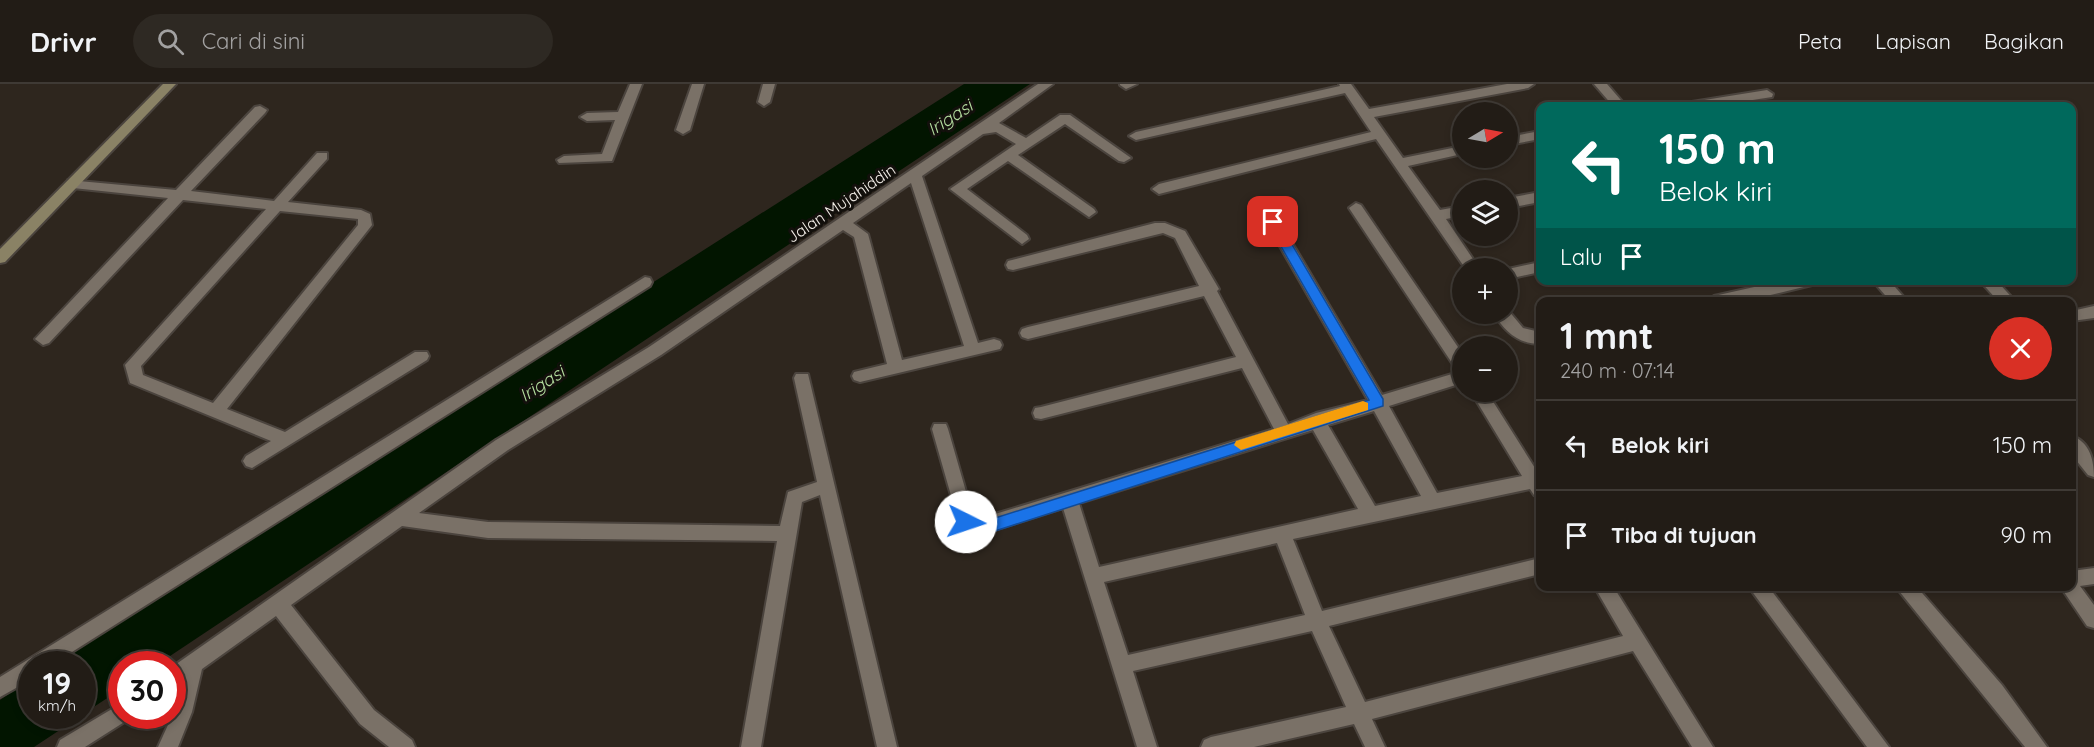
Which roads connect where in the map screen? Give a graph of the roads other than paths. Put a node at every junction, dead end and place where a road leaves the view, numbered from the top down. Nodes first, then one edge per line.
1 (170, 84) edge
2 (636, 84) edge
3 (698, 84) edge
4 (769, 84) edge
5 (1047, 84) edge
6 (1528, 84) edge
7 (1600, 84) edge
8 (1347, 86) edge
9 (1767, 94) dead end
10 (765, 102) dead end
11 (1616, 102) edge
12 (1717, 102) edge
13 (260, 110) dead end
14 (1366, 114) junction
15 (625, 116) junction
16 (587, 117) dead end
17 (684, 130) dead end
18 (980, 130) junction
19 (1380, 134) junction
20 (1136, 136) dead end
21 (1536, 136) edge
22 (1518, 139) edge
23 (1026, 144) junction
24 (1452, 152) edge
25 (322, 156) dead end
26 (1010, 156) junction
27 (564, 159) dead end
28 (1124, 159) dead end
29 (1399, 163) junction
30 (915, 175) junction
31 (74, 183) junction
32 (1159, 189) dead end
33 (182, 194) junction
34 (1536, 198) edge
35 (1518, 201) edge
36 (278, 207) junction
37 (1356, 208) dead end
38 (1089, 212) dead end
39 (1452, 213) edge
40 (1436, 216) junction
41 (1273, 222) dead end
42 (843, 224) junction
43 (1022, 239) dead end
44 (0, 258) edge
45 (1465, 258) edge
46 (1013, 266) dead end
47 (1536, 268) edge
48 (1518, 272) edge
49 (645, 282) dead end
50 (1777, 285) edge
51 (1884, 285) edge
52 (1991, 285) edge
53 (1211, 289) junction
54 (1732, 297) edge
55 (1896, 297) edge
56 (2004, 297) edge
57 (2094, 312) edge
58 (2076, 315) edge
59 (1509, 324) edge
60 (1028, 333) dead end
61 (1536, 338) edge
62 (43, 339) dead end
63 (994, 345) dead end
64 (973, 350) junction
65 (1452, 350) edge
66 (421, 356) dead end
67 (1248, 360) junction
68 (896, 368) junction
69 (860, 376) dead end
70 (802, 378) dead end
71 (1452, 379) edge
72 (1378, 402) junction
73 (1485, 402) edge
74 (217, 410) junction
75 (1041, 413) dead end
76 (1316, 420) junction
77 (940, 429) dead end
78 (1283, 431) junction
79 (287, 440) junction
80 (2076, 448) edge
81 (252, 461) dead end
82 (2094, 470) edge
83 (1536, 483) edge
84 (827, 486) junction
85 (1536, 486) edge
86 (1069, 500) junction
87 (1432, 501) junction
88 (1371, 514) junction
89 (400, 518) junction
90 (789, 534) junction
91 (1283, 534) junction
92 (1536, 567) edge
93 (1094, 576) junction
94 (2094, 576) edge
95 (2076, 578) edge
96 (1606, 591) edge
97 (1761, 591) edge
98 (1908, 591) edge
99 (2073, 591) edge
100 (279, 605) junction
101 (2094, 620) edge
102 (1317, 621) junction
103 (1637, 641) junction
104 (58, 651) edge
105 (1122, 665) junction
106 (193, 666) junction
107 (186, 670) edge
108 (18, 677) edge
109 (0, 688) edge
110 (1360, 713) junction
111 (108, 721) edge
112 (175, 743) edge
113 (67, 747) edge
114 (405, 747) edge
115 (751, 747) edge
116 (886, 747) edge
117 (1146, 747) edge
118 (1211, 747) edge
119 (1375, 747) edge
120 (1703, 747) edge
121 (1879, 747) edge
122 (2037, 747) edge

1 - 31 main road
2 - 15 street
3 - 17 street
4 - 10 street
5 - 18 street, Jalan Mujahiddin
6 - 14 street
7 - 11 street
8 - 14 street
8 - 20 street
9 - 12 street
13 - 33 street
14 - 19 street
15 - 16 street
15 - 27 street
18 - 23 street
18 - 30 street, Jalan Mujahiddin
19 - 29 street
19 - 32 street
21 - 22 street
23 - 26 street
23 - 28 street
24 - 29 street
25 - 36 street
26 - 38 street
26 - 43 street
29 - 40 street
30 - 42 street, Jalan Mujahiddin
30 - 64 street
31 - 33 street
31 - 44 main road
33 - 36 street
33 - 62 street
34 - 35 street
36 - 74 street
36 - 74 street
37 - 65 street
39 - 40 street
40 - 45 street
41 - 72 street
42 - 68 street
42 - 89 street, Jalan Mujahiddin
46 - 53 street
47 - 48 street
49 - 104 street
50 - 54 street
51 - 55 street
52 - 56 street
53 - 60 street
53 - 67 street
57 - 58 street
59 - 61 street
63 - 64 street
64 - 68 street
66 - 79 street
67 - 75 street
67 - 78 street
68 - 69 street
70 - 84 street
71 - 72 street
72 - 76 street
72 - 87 street
73 - 83 street
74 - 79 street
76 - 78 street
76 - 88 street
77 - 86 street
78 - 86 street
79 - 81 street
80 - 82 street
84 - 90 street
84 - 116 street
85 - 87 street
86 - 93 street
87 - 88 street
88 - 91 street
89 - 90 street
89 - 100 street, Jalan Mujahiddin
90 - 115 street
91 - 93 street
91 - 102 street
92 - 102 street
93 - 105 street
94 - 95 street
96 - 103 street
97 - 121 street
98 - 122 street
99 - 101 street
100 - 106 street, Jalan Mujahiddin
100 - 114 street
102 - 105 street
102 - 110 street
103 - 110 street
103 - 120 street
105 - 117 street
106 - 107 street, Jalan Mujahiddin
106 - 112 street
108 - 109 street
110 - 118 street
110 - 119 street
111 - 113 street

